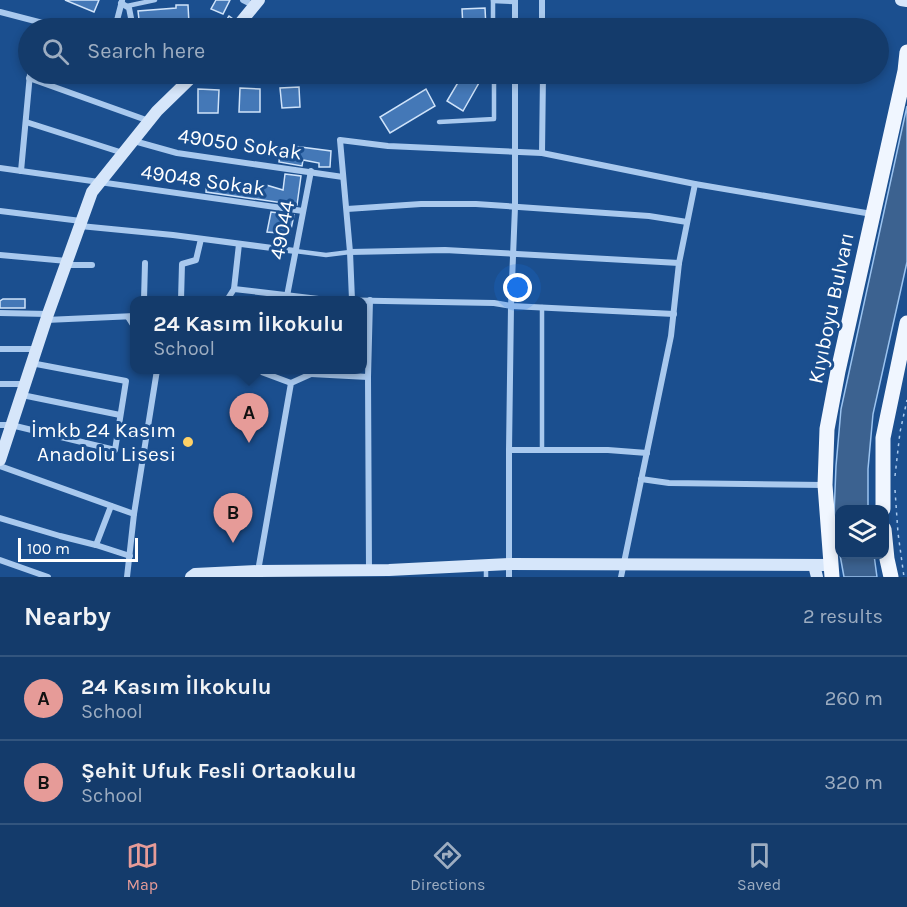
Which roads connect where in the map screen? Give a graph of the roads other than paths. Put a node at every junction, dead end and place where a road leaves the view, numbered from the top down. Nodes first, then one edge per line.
1 (155, 0) edge
2 (243, 0) edge
3 (542, 0) edge
4 (901, 0) edge
5 (493, 1) edge
6 (515, 1) edge
7 (907, 1) edge
8 (123, 3) edge
9 (257, 3) edge
10 (0, 12) edge
11 (18, 18) edge
12 (118, 18) edge
13 (132, 18) edge
14 (244, 18) edge
15 (493, 18) edge
16 (515, 18) edge
17 (542, 18) edge
18 (907, 52) edge
19 (29, 84) edge
20 (51, 84) edge
21 (184, 84) edge
22 (494, 84) edge
23 (515, 84) edge
24 (543, 84) edge
25 (149, 121) junction
26 (26, 122) junction
27 (440, 122) dead end
28 (133, 141) junction
29 (516, 150) junction
30 (123, 153) junction
31 (542, 153) junction
32 (0, 168) edge
33 (21, 171) junction
34 (311, 171) junction
35 (343, 177) junction
36 (100, 183) junction
37 (696, 184) junction
38 (515, 207) junction
39 (347, 209) junction
40 (0, 211) edge
41 (303, 211) junction
42 (873, 214) junction
43 (687, 222) junction
44 (81, 223) junction
45 (201, 239) junction
46 (239, 244) junction
47 (295, 251) junction
48 (350, 252) junction
49 (513, 252) junction
50 (0, 255) edge
51 (66, 263) junction
52 (145, 263) dead end
53 (680, 263) junction
54 (92, 265) dead end
55 (234, 289) junction
56 (144, 296) edge
57 (181, 296) edge
58 (230, 296) edge
59 (287, 296) joint
60 (352, 296) edge
61 (370, 300) joint
62 (511, 306) junction
63 (542, 307) junction
64 (0, 313) edge
65 (674, 314) junction
66 (46, 317) junction
67 (130, 317) edge
68 (907, 323) edge
69 (0, 349) edge
70 (36, 349) junction
71 (32, 363) junction
72 (156, 374) edge
73 (268, 374) edge
74 (307, 374) edge
75 (334, 374) edge
76 (368, 377) junction
77 (291, 383) junction
78 (0, 384) edge
79 (23, 389) junction
80 (120, 415) junction
81 (6, 425) edge
82 (508, 450) junction
83 (542, 450) junction
84 (647, 453) junction
85 (0, 460) edge
86 (0, 466) edge
87 (641, 479) junction
88 (825, 486) junction
89 (883, 505) edge
90 (111, 506) junction
91 (134, 514) junction
92 (0, 518) edge
93 (96, 545) junction
94 (130, 556) junction
95 (887, 559) edge
96 (0, 560) edge
97 (509, 564) junction
98 (623, 564) junction
99 (369, 570) junction
100 (486, 571) edge
101 (815, 571) edge
102 (831, 571) edge
103 (265, 573) edge
104 (304, 574) edge
105 (234, 575) edge
106 (48, 577) edge
107 (127, 577) edge
108 (190, 577) edge
109 (509, 577) edge
110 (621, 577) edge
111 (891, 577) edge

1 - 8 lane
2 - 9 street
3 - 17 street
4 - 7 main road
5 - 6 lane
5 - 15 lane
6 - 16 street
8 - 12 street
8 - 13 street
9 - 14 main road
10 - 11 street
18 - 42 main road, Kıyıboyu Bulvarı
19 - 26 street
20 - 25 street
21 - 25 main road
22 - 27 lane
23 - 29 street
24 - 31 street
25 - 28 main road
26 - 30 street
26 - 33 street
28 - 30 main road
28 - 34 street, 49050 Sokak
29 - 31 street
29 - 35 street
29 - 38 street
30 - 36 main road
31 - 37 street
32 - 33 street, 49048 Sokak
33 - 36 street, 49048 Sokak
34 - 35 street, 49050 Sokak
34 - 41 street, 49044
35 - 39 street
36 - 41 street, 49048 Sokak
36 - 44 main road
37 - 42 street
37 - 43 street
38 - 39 street
38 - 43 street
38 - 49 street
39 - 48 street
40 - 44 street
41 - 47 street, 49044
42 - 88 main road, Kıyıboyu Bulvarı
43 - 53 street
44 - 45 street
44 - 51 main road
45 - 46 street
45 - 57 street
46 - 47 street
46 - 55 street
47 - 48 lane
47 - 59 street, 49044
48 - 49 street
48 - 60 street
49 - 53 street
49 - 62 street
50 - 51 street
51 - 54 street
51 - 66 main road
52 - 56 street
53 - 65 street
55 - 58 street
55 - 59 street
61 - 62 street
61 - 76 street
62 - 63 street
62 - 82 street
63 - 65 street
63 - 83 lane
64 - 66 street
65 - 84 street
66 - 67 street
66 - 70 main road
68 - 89 main road
69 - 70 street
70 - 71 main road
71 - 79 main road
71 - 80 street
72 - 91 street
73 - 77 street
74 - 77 street
75 - 76 street
76 - 99 street
77 - 103 street
78 - 79 street
79 - 80 street
79 - 81 main road
80 - 81 street
81 - 85 main road
82 - 83 street
82 - 97 street
83 - 84 street
84 - 87 street
86 - 90 street
87 - 88 street
87 - 98 street
88 - 102 main road, Kıyıboyu Bulvarı
90 - 91 street
90 - 93 street
91 - 94 street
92 - 93 street
93 - 94 street
94 - 107 street
95 - 111 main road
96 - 106 street
97 - 98 main road
97 - 100 main road
97 - 109 street
98 - 101 main road
98 - 110 street
99 - 100 main road
99 - 104 main road
101 - 102 main road
103 - 104 main road
103 - 105 main road
105 - 108 main road

